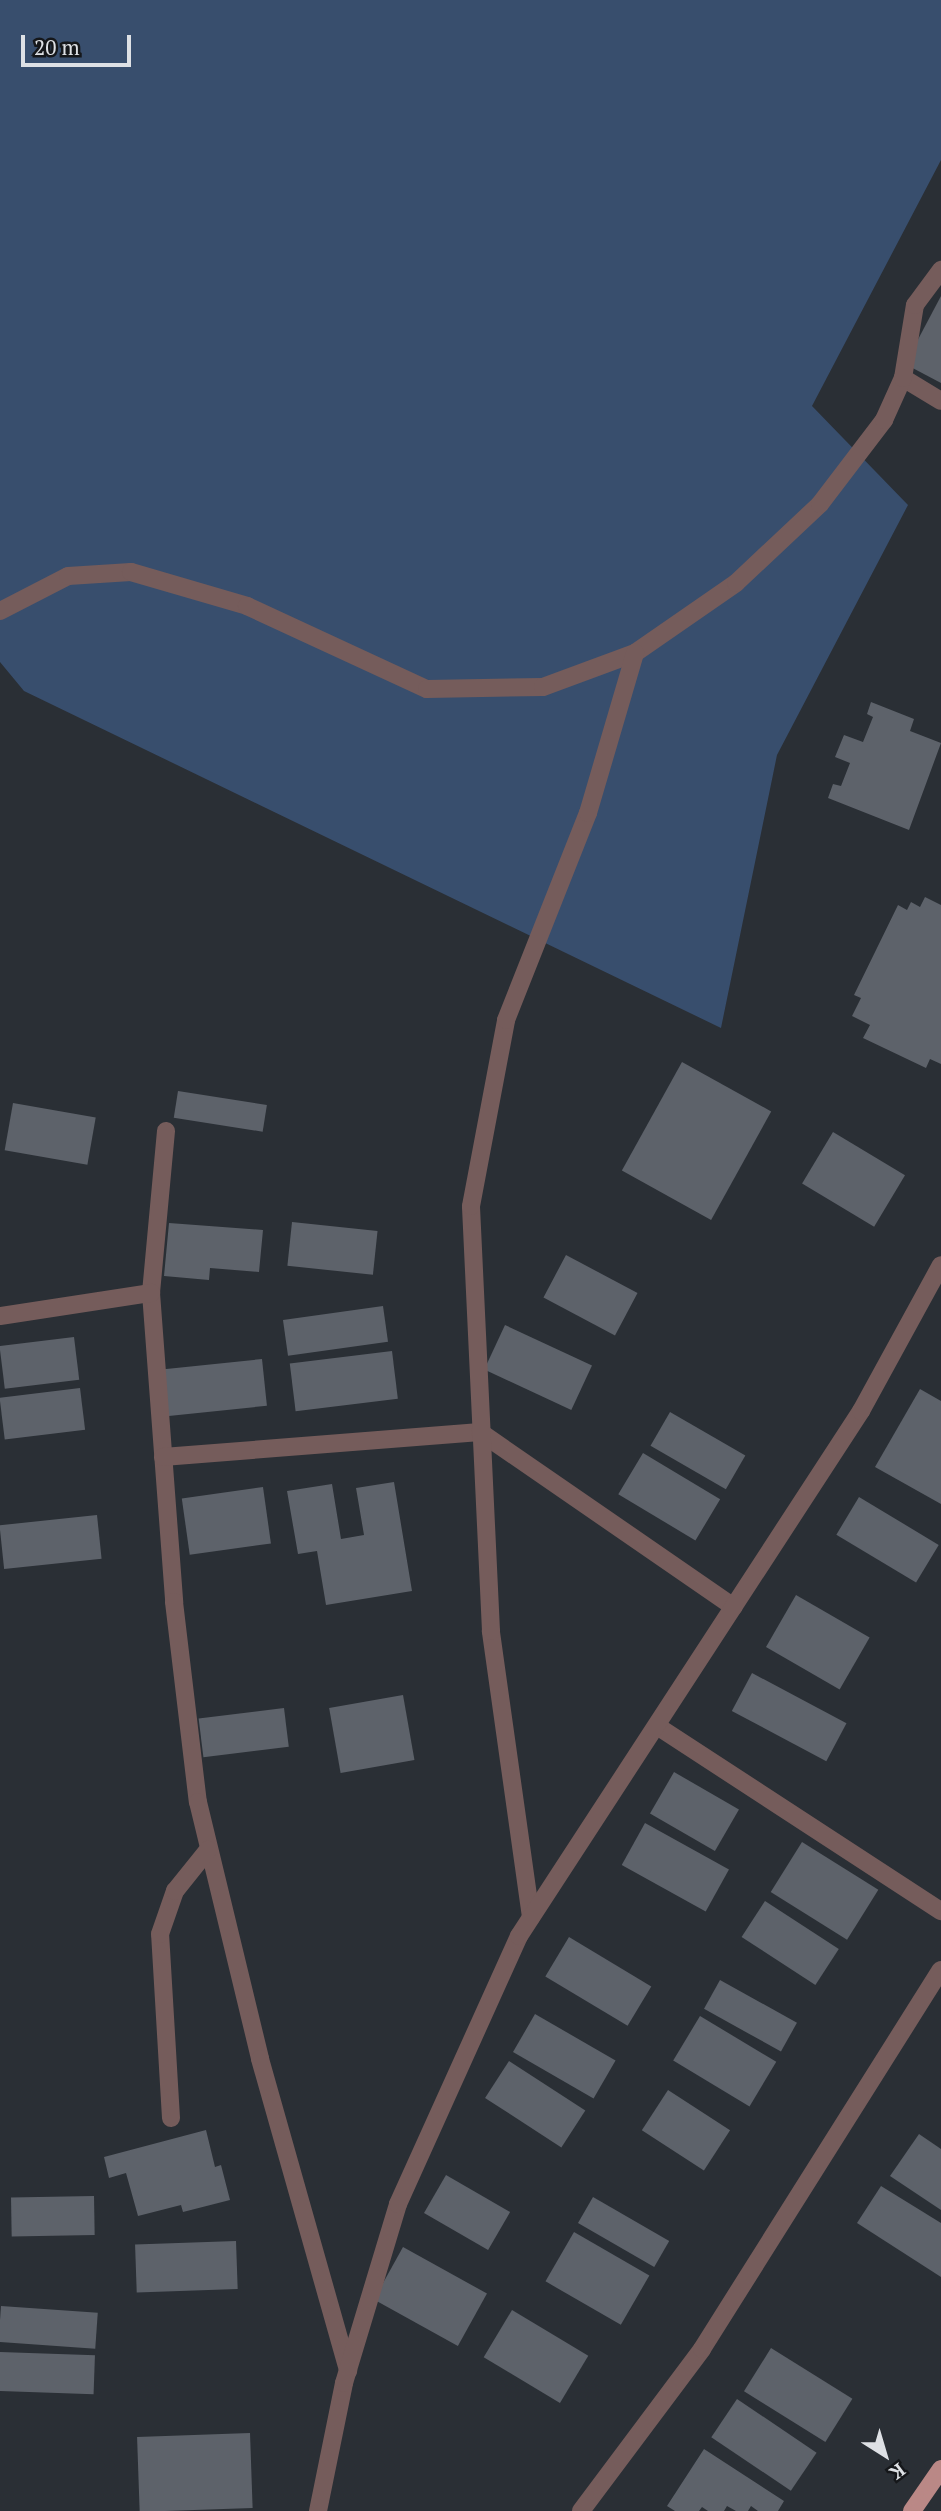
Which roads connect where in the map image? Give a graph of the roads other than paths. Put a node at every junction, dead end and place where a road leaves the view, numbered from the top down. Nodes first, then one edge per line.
1 (941, 270) edge
2 (903, 378) junction
3 (941, 401) edge
4 (0, 611) edge
5 (635, 653) junction
6 (166, 1131) dead end
7 (941, 1265) edge
8 (151, 1293) junction
9 (0, 1316) edge
10 (480, 1432) junction
11 (163, 1457) junction
12 (734, 1607) junction
13 (657, 1726) junction
14 (208, 1850) junction
15 (941, 1911) edge
16 (531, 1917) junction
17 (941, 1970) edge
18 (171, 2118) dead end
19 (348, 2371) junction
20 (941, 2469) edge
21 (318, 2511) edge
22 (581, 2511) edge
23 (912, 2511) edge

1 - 2 street
2 - 3 street
2 - 5 street
4 - 5 street
5 - 10 street
6 - 8 street
7 - 12 street
8 - 9 street
8 - 11 street
10 - 11 street
10 - 12 street
10 - 16 street
11 - 14 street
12 - 13 street
13 - 15 street
13 - 16 street
14 - 18 street
14 - 19 street
16 - 19 street
17 - 22 street
19 - 21 street
20 - 23 main road

